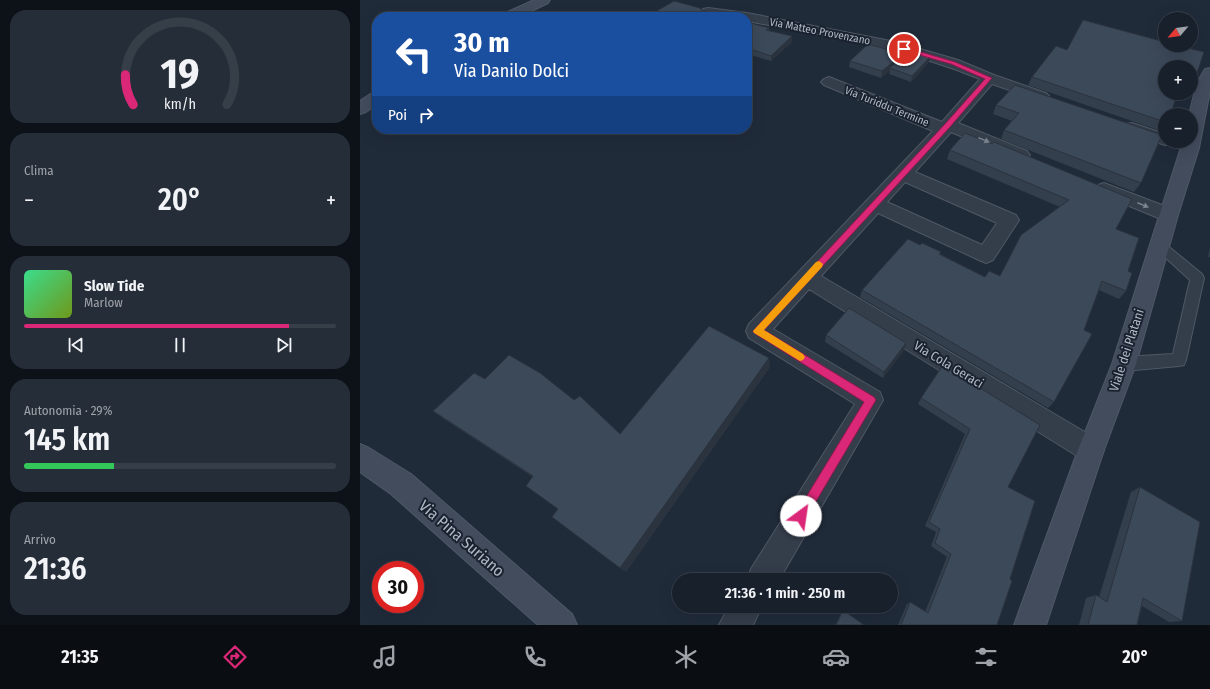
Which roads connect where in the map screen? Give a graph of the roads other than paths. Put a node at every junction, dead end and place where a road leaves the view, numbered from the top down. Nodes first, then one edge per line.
1 (544, 0) edge
2 (519, 12) edge
3 (752, 18) edge
4 (989, 78) junction
5 (829, 82) dead end
6 (1207, 86) edge
7 (372, 100) edge
8 (1055, 101) edge
9 (360, 109) edge
10 (1198, 119) edge
11 (1121, 124) edge
12 (946, 127) junction
13 (1158, 137) edge
14 (1190, 148) edge
15 (1036, 161) edge
16 (903, 174) junction
17 (1087, 182) edge
18 (875, 204) junction
19 (1168, 215) junction
20 (1159, 245) junction
21 (807, 278) junction
22 (1124, 364) junction
23 (1090, 450) junction
24 (360, 457) edge
25 (766, 573) edge
26 (743, 613) edge
27 (561, 625) edge
28 (735, 625) edge
29 (1030, 625) edge

1 - 2 street
3 - 4 street, Via Matteo Provenzano
4 - 8 street, Via Matteo Provenzano
4 - 12 street
5 - 12 street, Via Turiddu Termine
6 - 10 street, Viale dei Platani
7 - 9 street
11 - 13 street
12 -> 15 street, Via Turiddu Termine
12 - 16 street
14 - 19 street, Viale dei Platani
16 - 18 street
16 - 18 street
17 -> 19 street
18 - 21 street
19 - 20 street, Viale dei Platani
20 - 22 street, Viale dei Platani
20 - 22 lane
21 - 23 street, Via Cola Geraci
21 - 25 street
22 - 23 street, Viale dei Platani
23 - 29 street, Viale dei Platani
24 - 27 street, Via Pina Suriano
26 - 28 street

